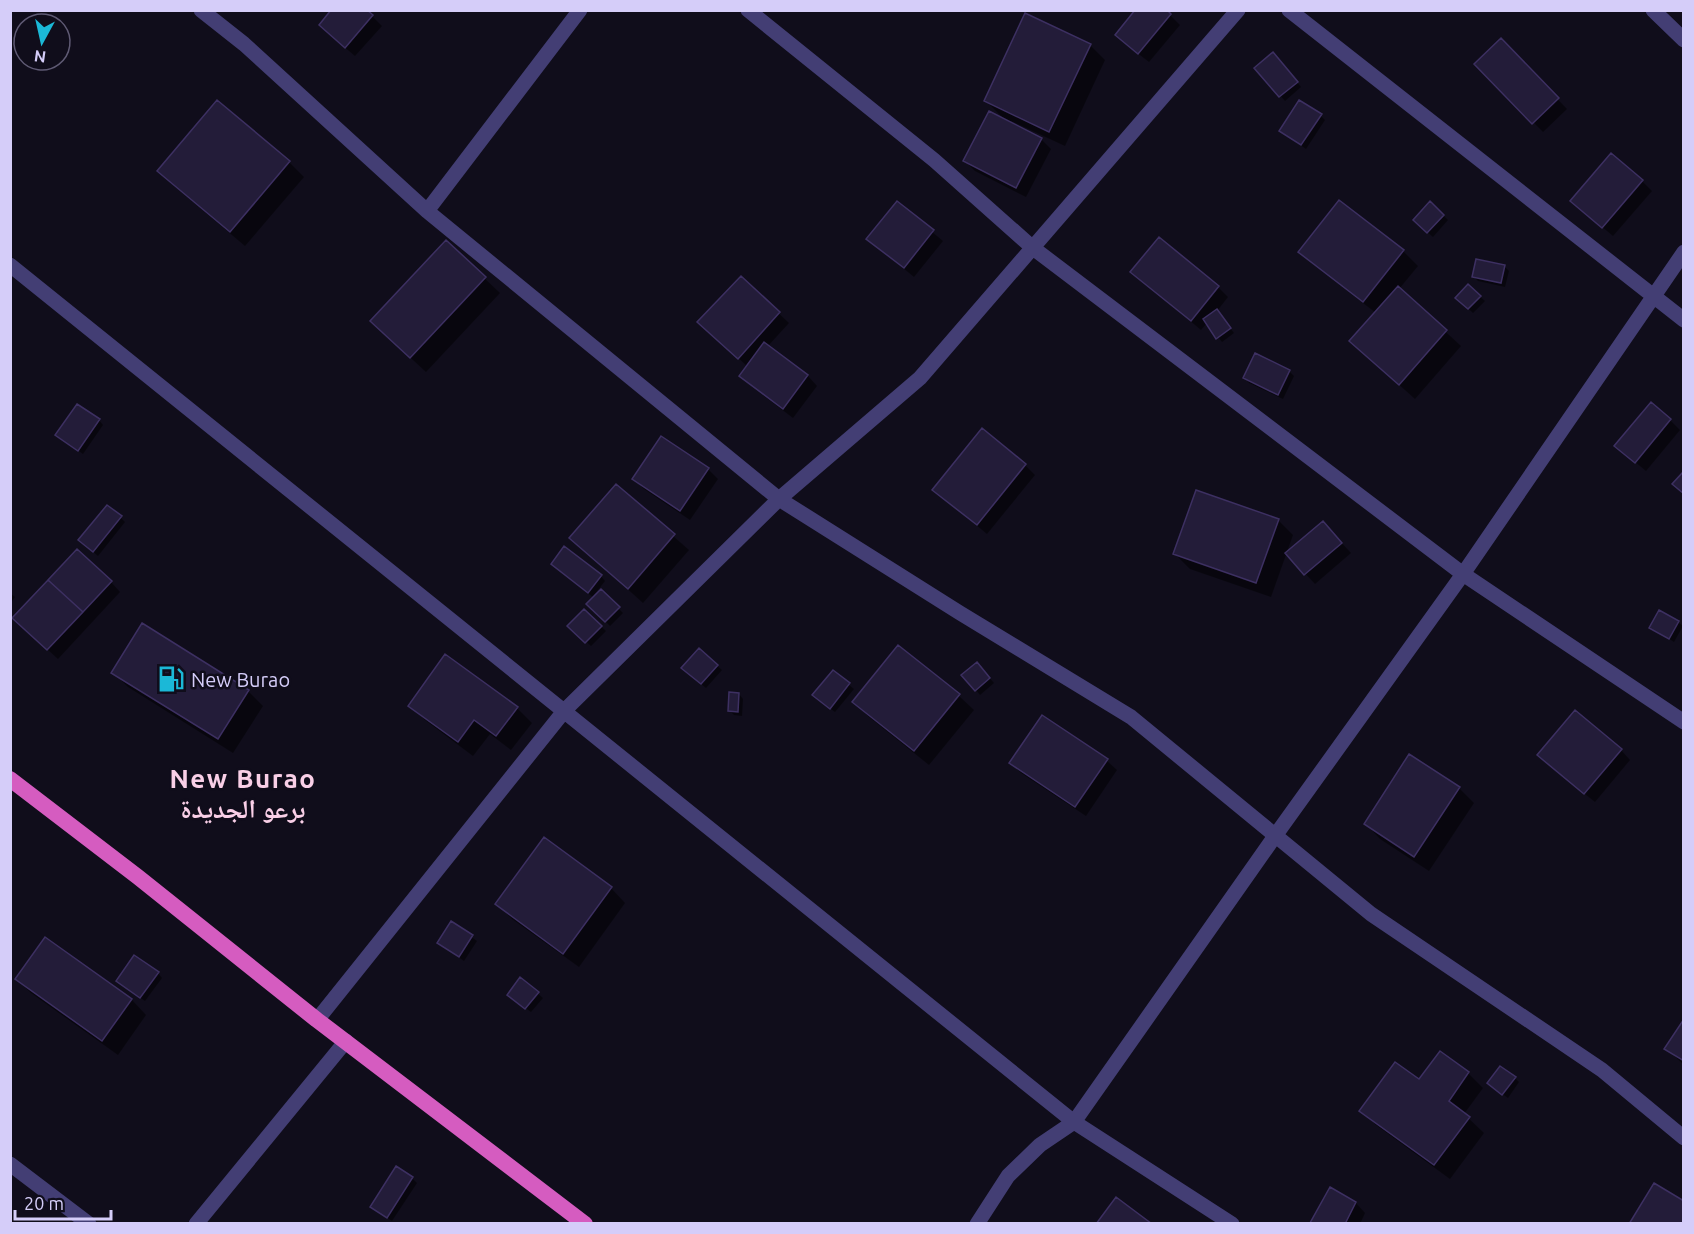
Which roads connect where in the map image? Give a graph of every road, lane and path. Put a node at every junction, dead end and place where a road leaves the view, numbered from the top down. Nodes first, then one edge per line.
1 (201, 10) edge
2 (580, 10) edge
3 (748, 10) edge
4 (1238, 10) edge
5 (1289, 10) edge
6 (1653, 10) edge
7 (1683, 40) edge
8 (426, 211) junction
9 (1033, 248) junction
10 (1683, 252) edge
11 (10, 266) edge
12 (1653, 296) junction
13 (1683, 320) edge
14 (779, 499) junction
15 (1463, 574) junction
16 (565, 710) junction
17 (1683, 722) edge
18 (10, 779) edge
19 (1275, 836) junction
20 (317, 1020) junction
21 (346, 1041) junction
22 (1074, 1122) junction
23 (1683, 1138) edge
24 (10, 1164) edge
25 (89, 1224) edge
26 (196, 1224) edge
27 (585, 1224) edge
28 (977, 1224) edge
29 (1232, 1224) edge

1 - 8 street
2 - 8 street
3 - 9 street
4 - 9 street
5 - 12 street
6 - 7 street
8 - 14 street
9 - 14 street
9 - 15 street
10 - 12 street
11 - 16 street
12 - 13 street
12 - 15 street
14 - 16 street
14 - 19 street
15 - 17 street
15 - 19 street
16 - 20 street
16 - 22 street
18 - 20 highway
19 - 22 street
19 - 23 street
20 - 21 highway
21 - 26 street
21 - 27 highway
22 - 28 street
22 - 29 street
24 - 25 street

